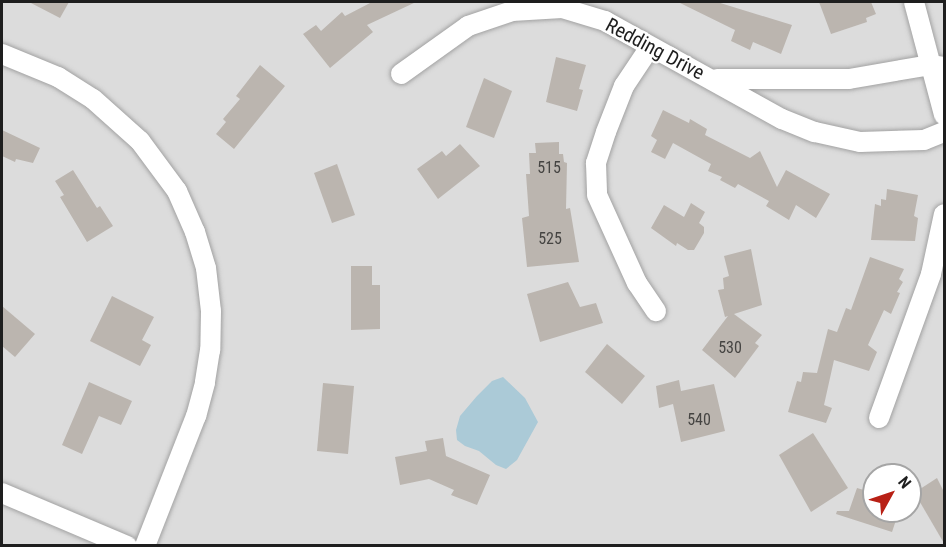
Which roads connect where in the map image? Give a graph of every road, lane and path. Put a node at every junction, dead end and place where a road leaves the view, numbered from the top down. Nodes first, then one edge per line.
1 (914, 2) edge
2 (650, 47) junction
3 (2, 54) edge
4 (938, 66) edge
5 (401, 74) dead end
6 (711, 79) junction
7 (945, 115) edge
8 (945, 132) edge
9 (945, 214) edge
10 (656, 311) dead end
11 (879, 418) dead end
12 (2, 493) edge
13 (127, 546) edge
14 (145, 546) edge

1 - 4 street
2 - 5 street, Redding Drive
2 - 6 street, Redding Drive
2 - 10 street
3 - 14 street
4 - 6 street, Redding Drive
4 - 7 street
6 - 8 street, Redding Drive
9 - 11 street
12 - 13 street

